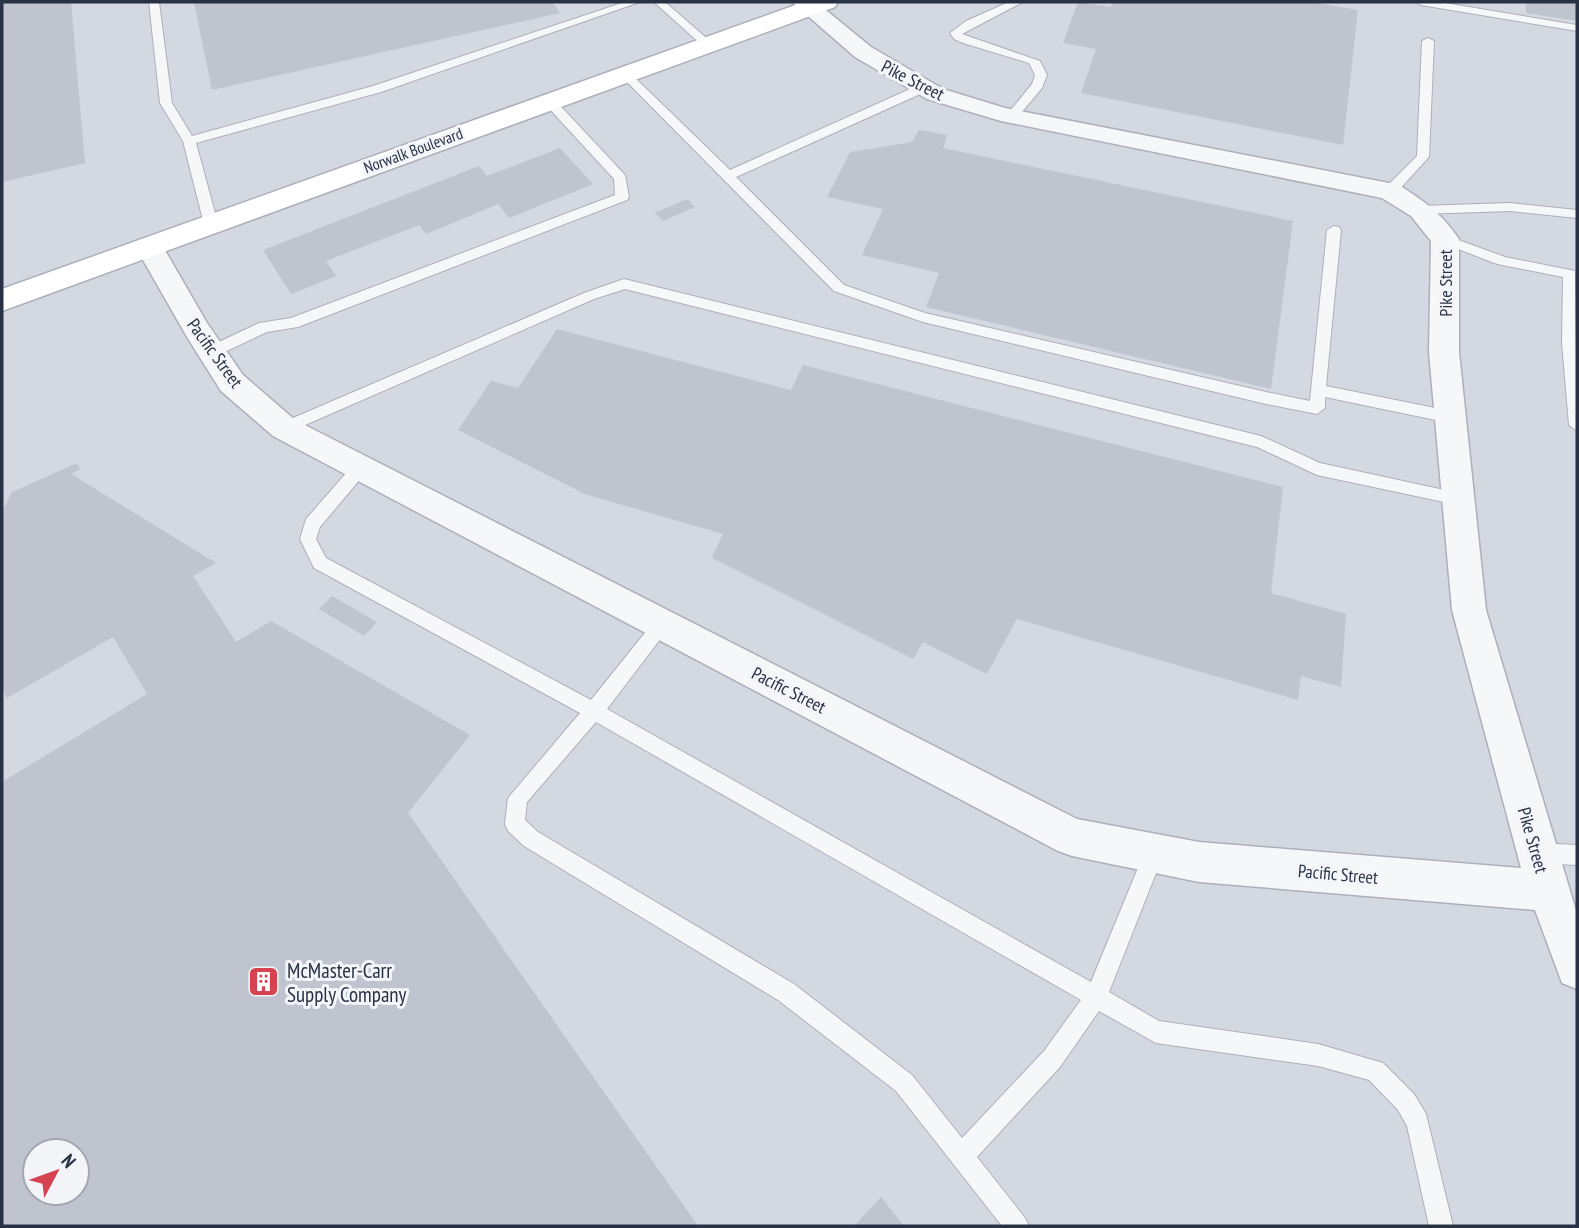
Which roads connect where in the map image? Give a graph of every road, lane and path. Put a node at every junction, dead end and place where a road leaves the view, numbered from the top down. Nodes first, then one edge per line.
1 (154, 2) edge
2 (635, 2) edge
3 (659, 2) edge
4 (1018, 2) edge
5 (1425, 2) edge
6 (813, 4) edge
7 (1577, 28) edge
8 (1428, 41) dead end
9 (707, 44) junction
10 (625, 74) junction
11 (923, 88) junction
12 (549, 101) junction
13 (1012, 116) junction
14 (189, 141) junction
15 (728, 176) junction
16 (1390, 191) junction
17 (1420, 210) junction
18 (1577, 214) edge
19 (211, 224) junction
20 (1334, 230) dead end
21 (1445, 239) junction
22 (149, 246) junction
23 (1574, 274) edge
24 (2, 300) edge
25 (211, 352) junction
26 (1318, 390) junction
27 (1450, 417) junction
28 (1577, 425) edge
29 (285, 428) junction
30 (361, 467) junction
31 (1458, 499) junction
32 (662, 624) junction
33 (594, 711) junction
34 (1154, 853) junction
35 (1537, 853) junction
36 (1577, 855) edge
37 (1548, 891) junction
38 (1577, 968) edge
39 (1096, 997) junction
40 (962, 1156) junction
41 (1017, 1226) edge
42 (1441, 1226) edge

1 - 14 lane
2 - 14 lane
3 - 9 lane
4 - 13 lane
5 - 7 lane
6 - 9 main road, Norwalk Boulevard
6 - 11 street, Pike Street
8 - 16 lane
9 - 10 main road, Norwalk Boulevard
10 - 12 main road, Norwalk Boulevard
10 - 15 lane
11 - 13 street, Pike Street
11 - 15 lane
12 - 19 main road, Norwalk Boulevard
12 - 25 lane
13 - 16 street, Pike Street
14 - 19 lane
15 - 26 lane
16 - 17 street, Pike Street
17 - 18 lane
17 - 21 street, Pike Street
19 - 22 main road, Norwalk Boulevard
20 - 26 lane
21 - 23 lane
21 - 27 street, Pike Street
22 - 24 main road, Norwalk Boulevard
22 - 25 street, Pacific Street
23 - 28 lane
25 - 29 street, Pacific Street
26 - 27 lane
27 - 31 street, Pike Street
29 - 30 street, Pacific Street
29 - 31 lane
30 - 32 street, Pacific Street
30 - 33 lane
31 - 35 street, Pike Street
32 - 33 lane
32 - 34 street, Pacific Street
33 - 39 lane
33 - 40 lane
34 - 37 street, Pacific Street
34 - 39 lane
35 - 36 lane
35 - 37 street, Pike Street
37 - 38 street, Pike Street
39 - 40 lane
39 - 42 lane
40 - 41 lane

